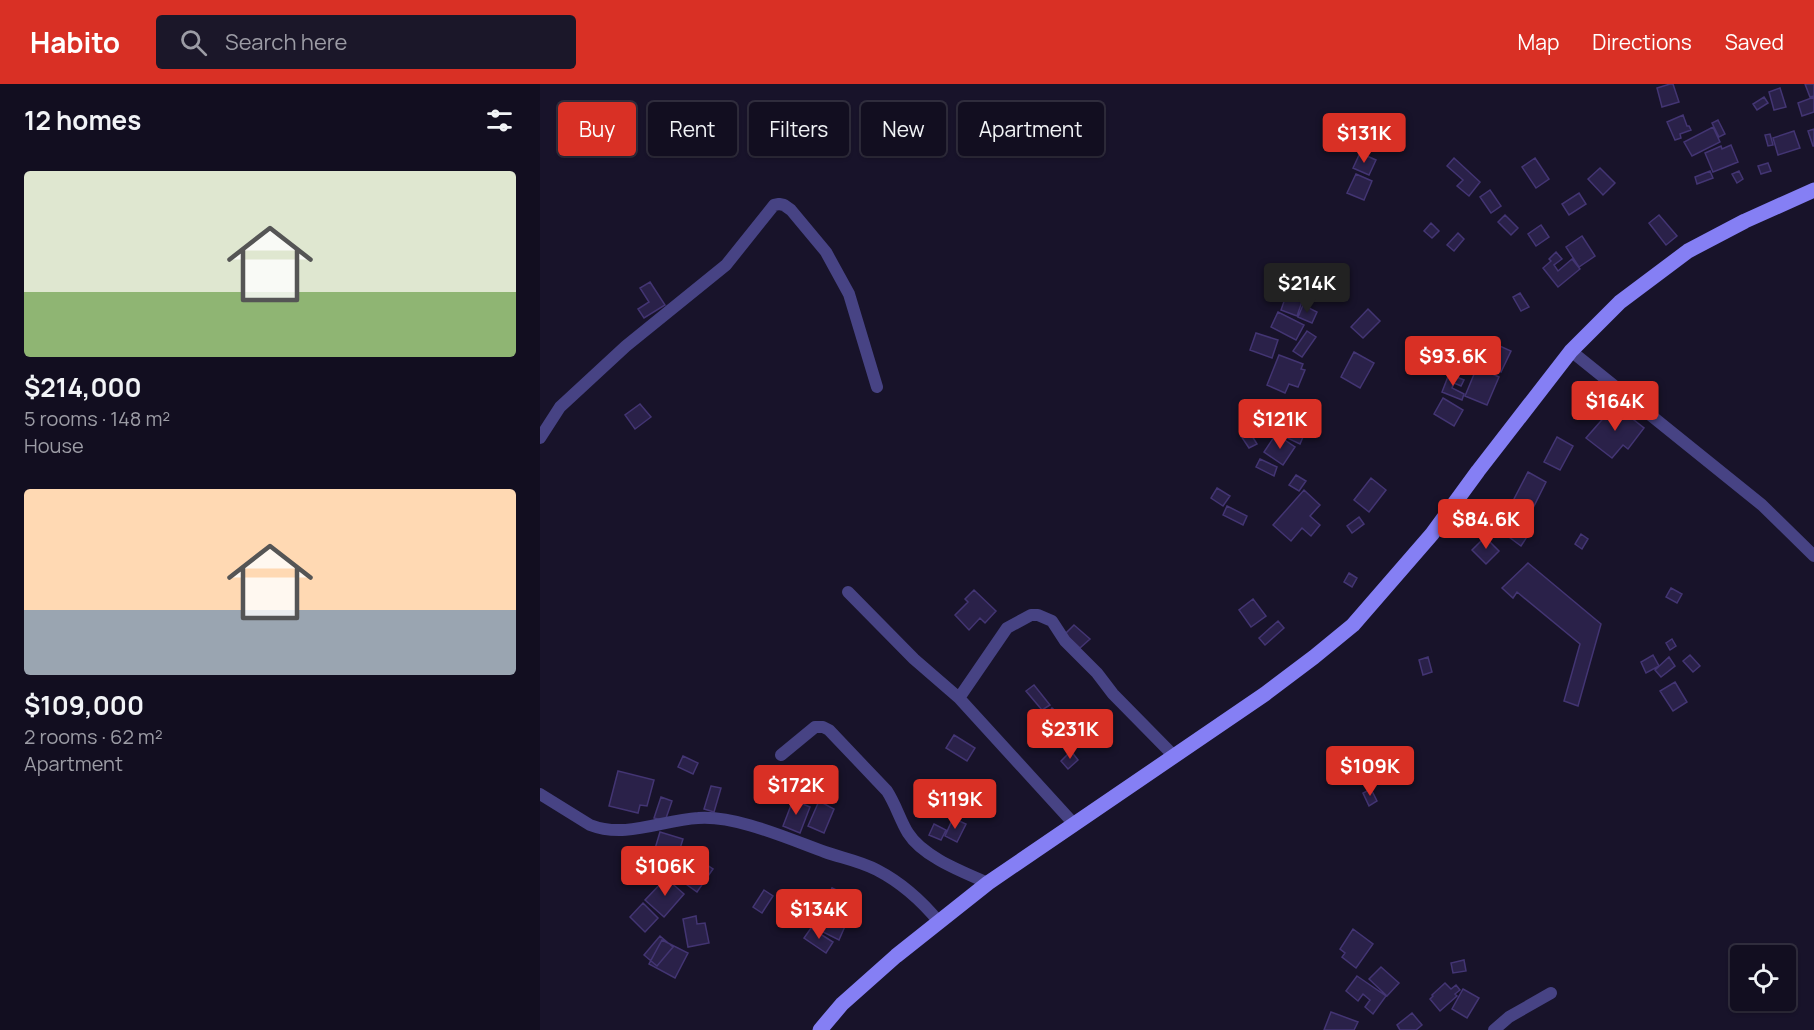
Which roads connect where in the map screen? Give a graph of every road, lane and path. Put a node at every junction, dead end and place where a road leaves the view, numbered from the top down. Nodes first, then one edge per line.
1 (1814, 190) edge
2 (1571, 351) junction
3 (877, 387) dead end
4 (540, 438) edge
5 (1814, 556) edge
6 (848, 592) dead end
7 (959, 698) junction
8 (782, 755) dead end
9 (1174, 756) junction
10 (540, 794) edge
11 (1074, 824) junction
12 (988, 883) junction
13 (939, 922) junction
14 (1551, 993) dead end
15 (820, 1030) edge
16 (1494, 1030) edge

1 - 2 main road
2 - 5 street
2 - 9 main road
3 - 4 street
6 - 7 street
7 - 9 street
7 - 11 street
8 - 12 street
9 - 11 main road
10 - 13 street
11 - 12 main road
12 - 13 main road
13 - 15 main road
14 - 16 street

